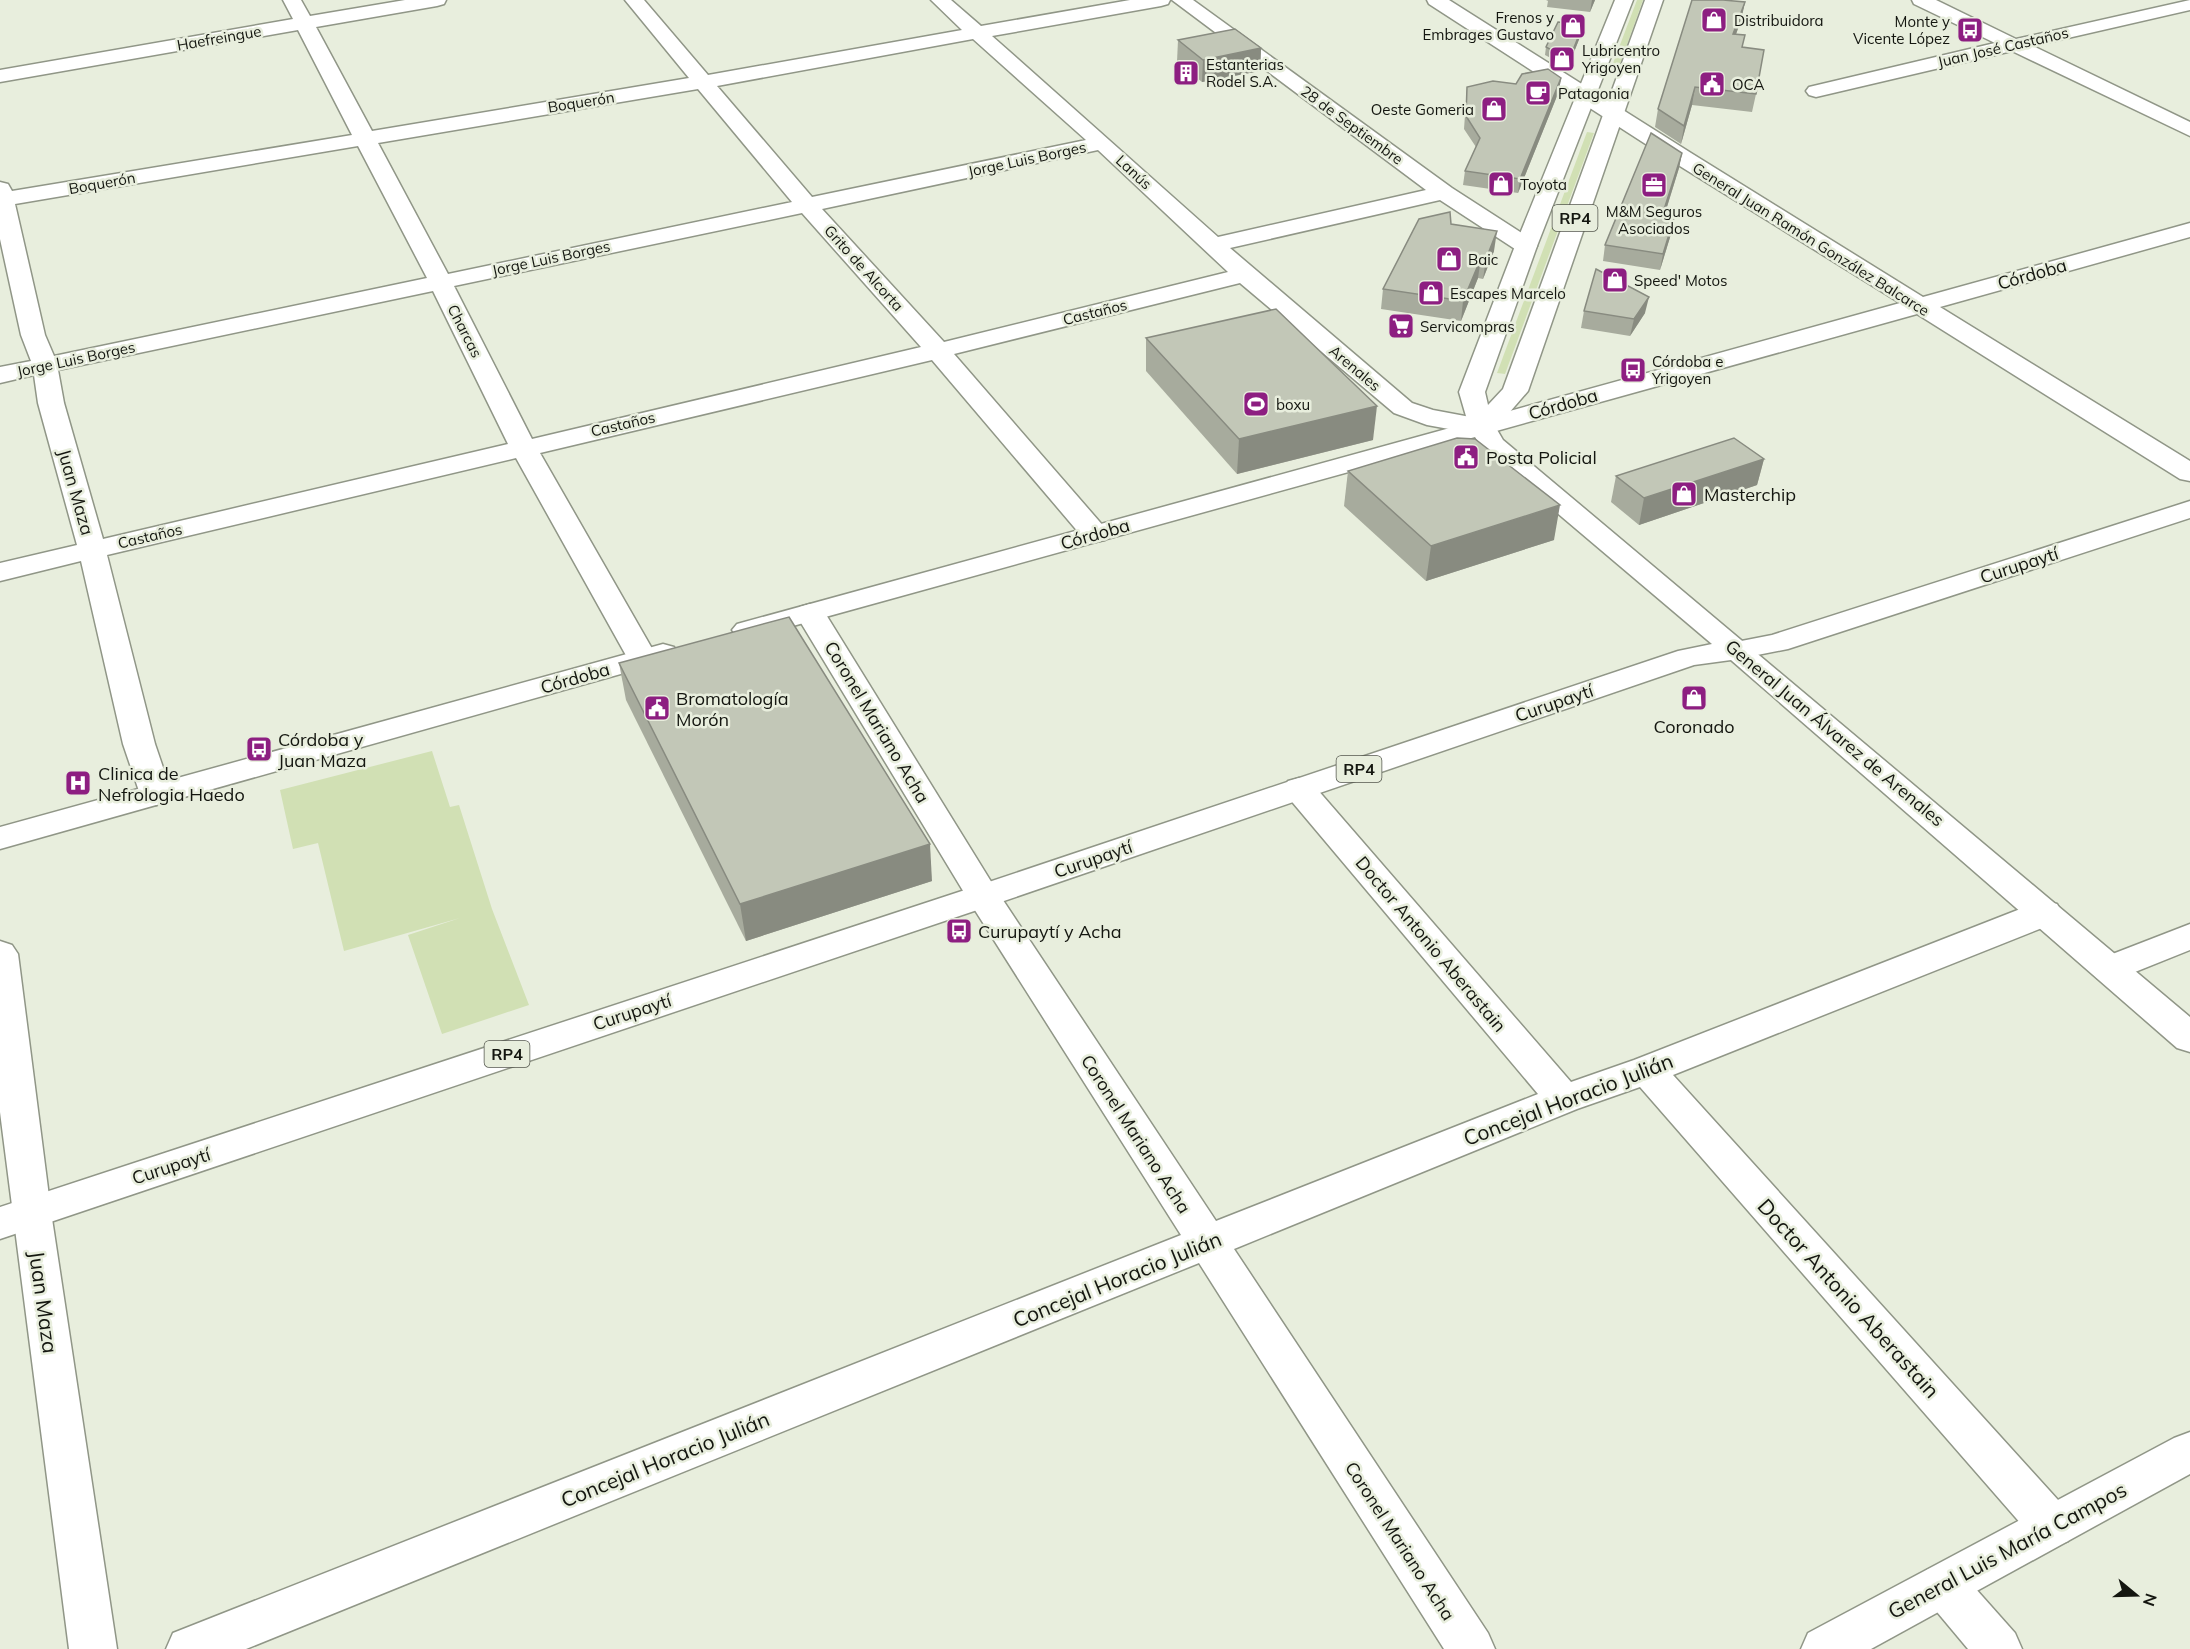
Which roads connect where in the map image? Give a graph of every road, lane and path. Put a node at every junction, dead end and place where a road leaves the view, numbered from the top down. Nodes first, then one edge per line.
1 (292, 0) edge
2 (437, 0) edge
3 (634, 0) edge
4 (940, 0) edge
5 (1161, 0) edge
6 (1181, 0) edge
7 (1436, 0) edge
8 (1623, 0) edge
9 (1654, 0) edge
10 (1921, 0) edge
11 (2183, 4) edge
12 (304, 23) junction
13 (976, 32) junction
14 (2013, 45) junction
15 (0, 76) edge
16 (703, 81) junction
17 (1816, 91) dead end
18 (1586, 94) junction
19 (1612, 113) junction
20 (2190, 130) edge
21 (362, 137) junction
22 (1102, 143) junction
23 (1444, 193) junction
24 (1, 196) edge
25 (807, 205) junction
26 (2190, 230) edge
27 (1214, 245) junction
28 (1526, 246) junction
29 (1245, 275) junction
30 (440, 281) junction
31 (1919, 306) junction
32 (938, 351) junction
33 (45, 366) junction
34 (0, 375) edge
35 (1482, 427) junction
36 (523, 447) junction
37 (2190, 473) edge
38 (2190, 509) edge
39 (1095, 534) junction
40 (92, 550) junction
41 (0, 572) edge
42 (810, 613) junction
43 (721, 637) edge
44 (688, 647) edge
45 (1737, 650) junction
46 (643, 659) junction
47 (1299, 789) junction
48 (156, 794) junction
49 (0, 838) edge
50 (983, 897) junction
51 (2045, 913) junction
52 (2190, 936) edge
53 (0, 954) edge
54 (2110, 969) junction
55 (2190, 1038) edge
56 (1647, 1070) junction
57 (1564, 1099) junction
58 (15, 1217) edge
59 (1206, 1243) junction
60 (2190, 1452) edge
61 (2052, 1526) junction
62 (1943, 1585) junction
63 (93, 1649) edge
64 (190, 1649) edge
65 (1471, 1649) edge
66 (1825, 1649) edge
67 (1998, 1649) edge

1 - 12 street, Charcas
2 - 12 street, Haefreingue
3 - 16 street, Grito de Alcorta
4 - 13 street, Lanús
5 - 13 street, Boquerón
6 - 23 street, 28 de Septiembre
7 - 18 street, General Juan Ramón González Balcarce
8 - 18 street, RP4
9 - 19 street, RP4
10 - 14 street
11 - 14 street, Juan José Castaños
12 - 15 street, Haefreingue
12 - 21 street, Charcas
13 - 16 street, Boquerón
13 - 22 street, Lanús
14 - 17 street, Juan José Castaños
14 - 20 street
16 - 21 street, Boquerón
16 - 25 street, Grito de Alcorta
18 - 19 street, General Juan Ramón González Balcarce
18 - 28 street, RP4
19 - 31 street, General Juan Ramón González Balcarce
19 - 35 street, RP4
21 - 24 street, Boquerón
21 - 30 street, Charcas
22 - 25 street, Jorge Luis Borges
22 - 27 street, Lanús
23 - 27 street
23 - 28 street, 28 de Septiembre
24 - 33 street, Juan Maza
25 - 30 street, Jorge Luis Borges
25 - 32 street, Grito de Alcorta
26 - 31 street, Córdoba
27 - 29 street, Lanús
28 - 35 street, RP4
29 - 32 street, Castaños
29 - 35 street, Arenales
30 - 33 street, Jorge Luis Borges
30 - 36 street, Charcas
31 - 35 street, Córdoba
31 - 37 street, General Juan Ramón González Balcarce
32 - 36 street, Castaños
32 - 39 street, Grito de Alcorta
33 - 34 street, Jorge Luis Borges
33 - 40 street, Juan Maza
35 - 39 street, Córdoba
35 - 45 street, General Juan Álvarez de Arenales / RP4
36 - 40 street, Castaños
36 - 46 street, Charcas
38 - 45 street, Curupaytí
39 - 42 street, Córdoba
40 - 41 street, Castaños
40 - 48 street, Juan Maza
42 - 43 street, Córdoba
42 - 50 street, Coronel Mariano Acha
44 - 46 street, Córdoba
45 - 47 street, Curupaytí / RP4
45 - 51 street, General Juan Álvarez de Arenales
46 - 48 street, Córdoba
47 - 50 street, Curupaytí / RP4
47 - 57 street, Doctor Antonio Aberastain
48 - 49 street, Córdoba
50 - 58 street, Curupaytí / RP4
50 - 59 street, Coronel Mariano Acha
51 - 54 street, General Juan Álvarez de Arenales
51 - 56 street, Concejal Horacio Julián
52 - 54 street
53 - 58 street, Juan Maza
54 - 55 street, General Juan Álvarez de Arenales
56 - 57 street, Concejal Horacio Julián
56 - 61 street, Doctor Antonio Aberastain
57 - 59 street, Concejal Horacio Julián
58 - 63 street, Juan Maza
59 - 64 street, Concejal Horacio Julián
59 - 65 street, Coronel Mariano Acha
60 - 61 street, General Luis María Campos
61 - 62 street, General Luis María Campos
62 - 66 street, General Luis María Campos
62 - 67 street

